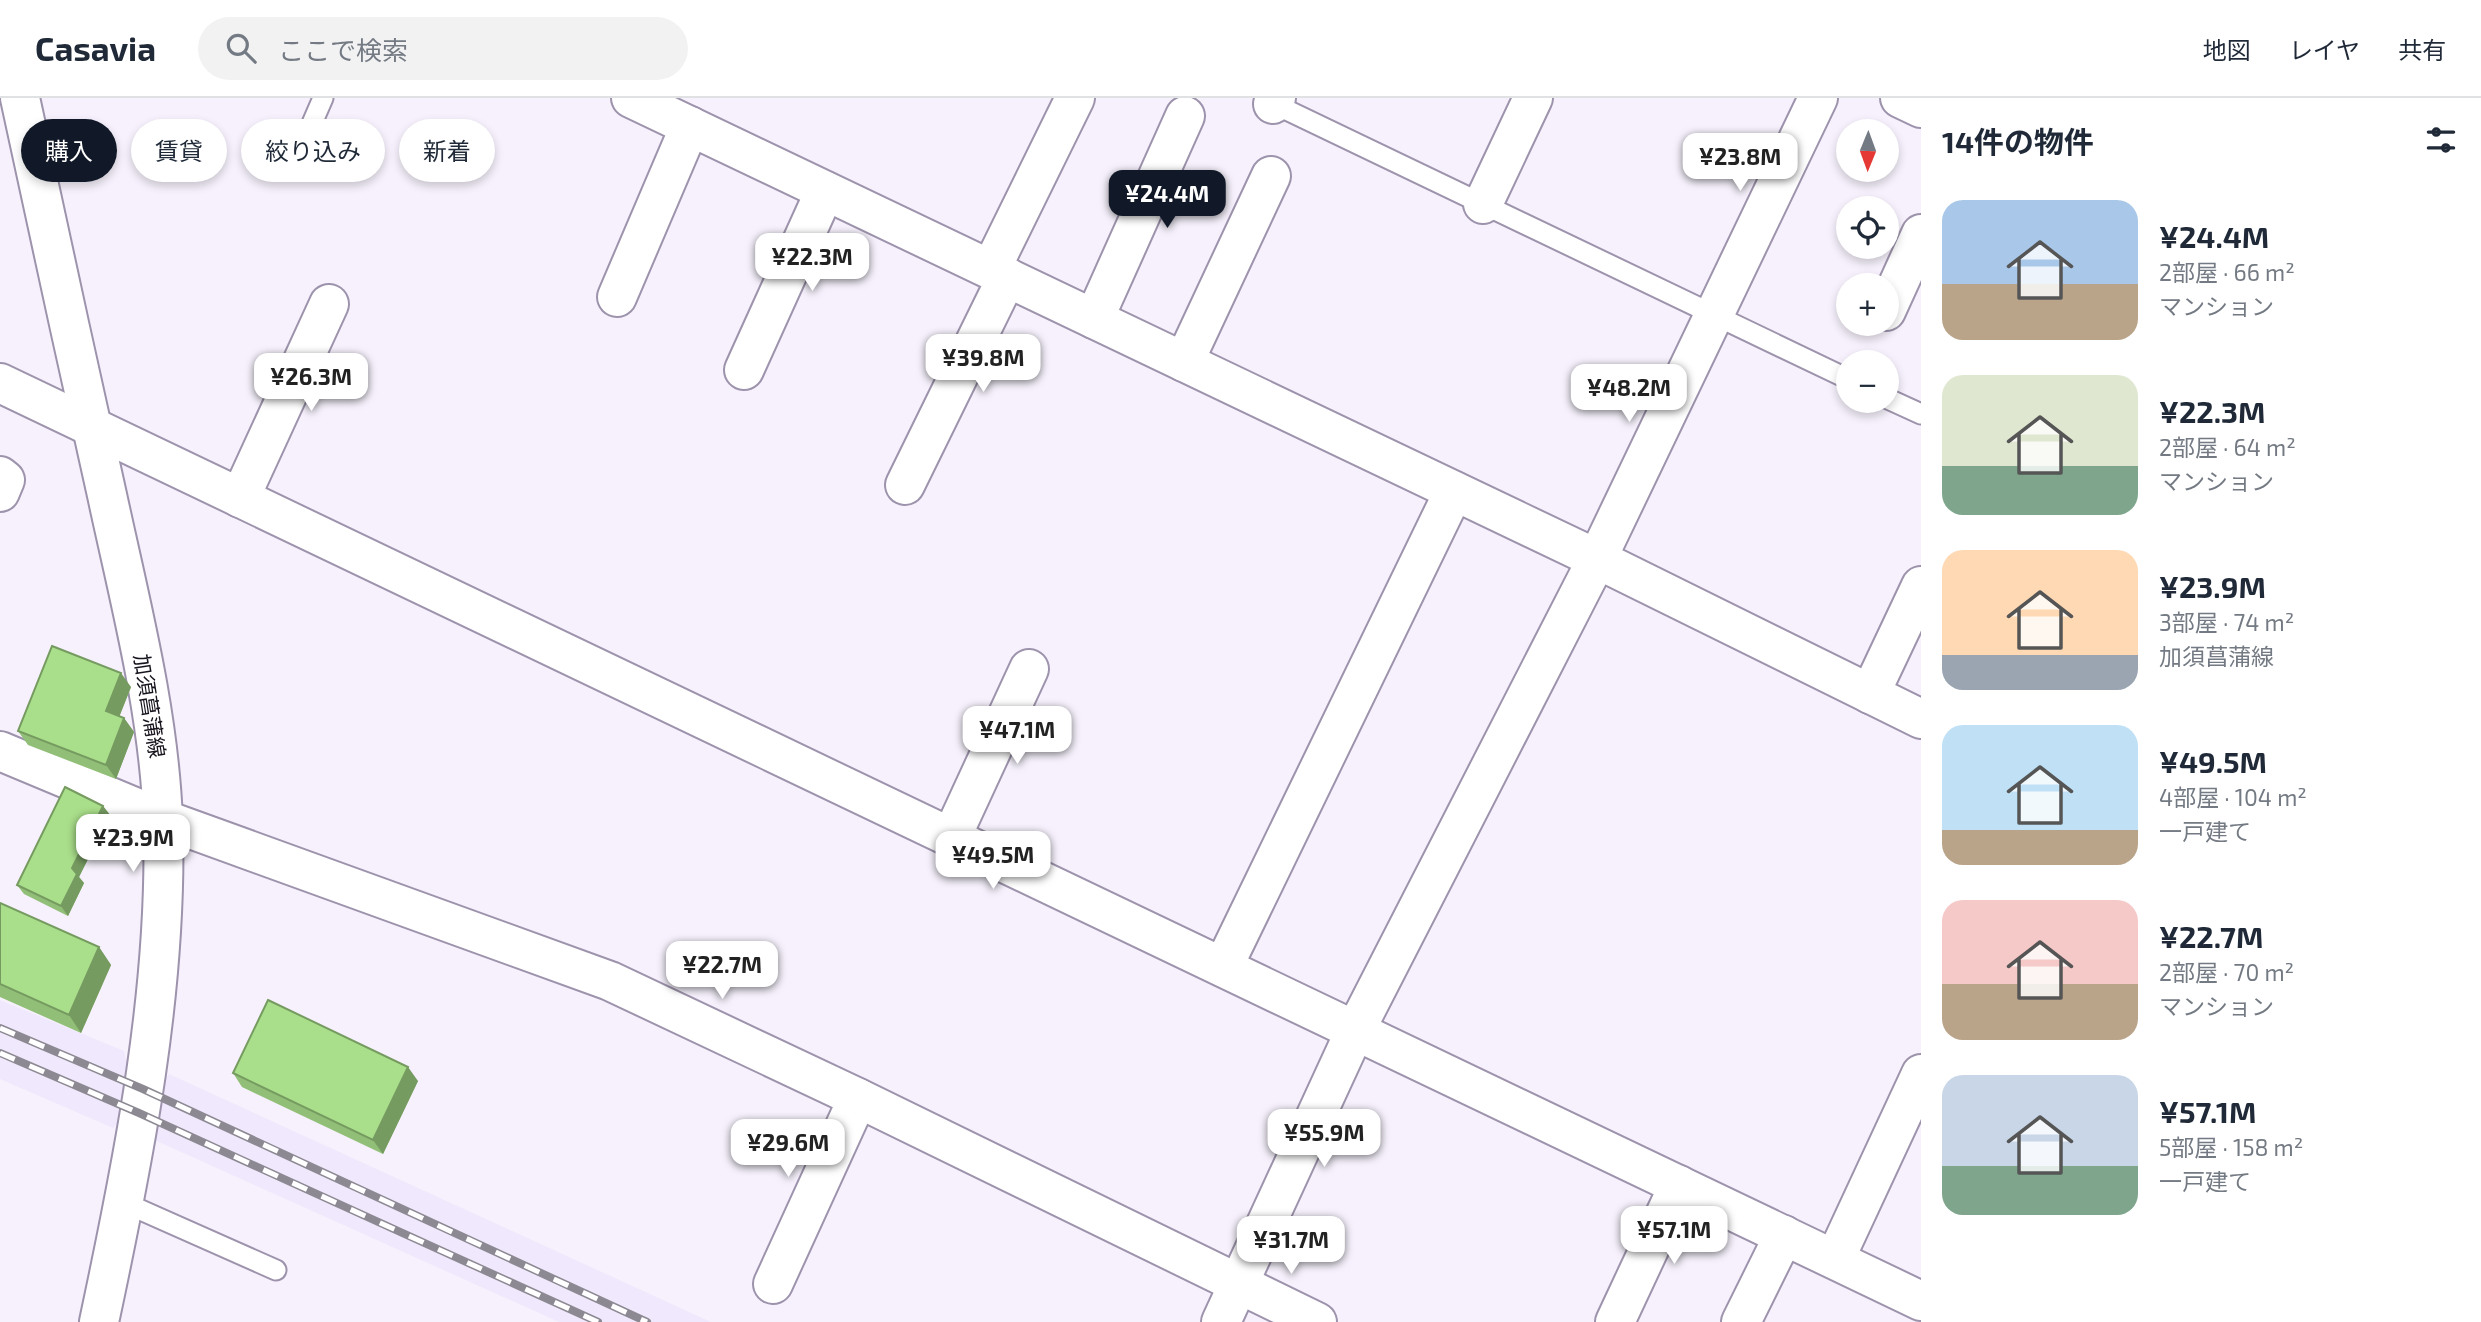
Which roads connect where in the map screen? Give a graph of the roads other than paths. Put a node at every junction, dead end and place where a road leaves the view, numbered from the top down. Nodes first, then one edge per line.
1 (20, 98) edge
2 (323, 98) edge
3 (631, 98) edge
4 (1075, 98) edge
5 (1532, 98) edge
6 (1818, 98) edge
7 (1900, 98) edge
8 (1270, 100) edge
9 (1921, 108) edge
10 (1185, 116) dead end
11 (314, 119) edge
12 (690, 126) junction
13 (1271, 176) dead end
14 (825, 191) junction
15 (1482, 204) junction
16 (1921, 234) edge
17 (999, 274) junction
18 (1899, 283) edge
19 (617, 297) dead end
20 (329, 304) dead end
21 (1715, 314) junction
22 (1094, 319) junction
23 (1185, 362) junction
24 (744, 370) dead end
25 (1836, 373) edge
26 (2, 389) edge
27 (1899, 404) edge
28 (1921, 414) edge
29 (92, 428) junction
30 (0, 476) edge
31 (905, 485) dead end
32 (1454, 491) junction
33 (0, 492) edge
34 (240, 498) junction
35 (1597, 559) junction
36 (1921, 586) edge
37 (1029, 669) dead end
38 (1870, 694) junction
39 (1921, 719) edge
40 (0, 751) edge
41 (163, 819) junction
42 (951, 838) junction
43 (1223, 967) junction
44 (1355, 1031) junction
45 (1921, 1074) edge
46 (858, 1098) junction
47 (1679, 1185) junction
48 (125, 1203) junction
49 (1784, 1235) junction
50 (1835, 1259) junction
51 (276, 1270) dead end
52 (1239, 1283) junction
53 (773, 1284) dead end
54 (1921, 1301) edge
55 (99, 1322) edge
56 (1221, 1322) edge
57 (1317, 1322) edge
58 (1615, 1322) edge
59 (1741, 1322) edge

1 - 29 street, 加須菖蒲線
2 - 11 lane
3 - 12 street
4 - 17 street
5 - 15 street
6 - 21 street
7 - 9 street
8 - 15 lane
10 - 22 street
12 - 14 street
12 - 19 street
13 - 23 street
14 - 17 street
14 - 24 street
15 - 21 lane
16 - 18 street
17 - 22 street
17 - 31 street
20 - 34 street
21 - 25 lane
21 - 35 street
22 - 23 street
23 - 32 street
26 - 29 street
27 - 28 lane
29 - 34 street
29 - 41 street, 加須菖蒲線
30 - 33 street
32 - 35 street
32 - 43 street
34 - 42 street
35 - 38 street
35 - 44 street
36 - 38 street
37 - 42 street
38 - 39 street
40 - 41 street
41 - 46 street
41 - 48 street, 加須菖蒲線
42 - 43 street
43 - 44 street
44 - 47 street
44 - 52 street
45 - 50 street
46 - 52 street
46 - 53 street
47 - 49 street
47 - 58 street
48 - 51 lane
48 - 55 street, 加須菖蒲線
49 - 50 street
49 - 59 street
50 - 54 street
52 - 56 street
52 - 57 street

